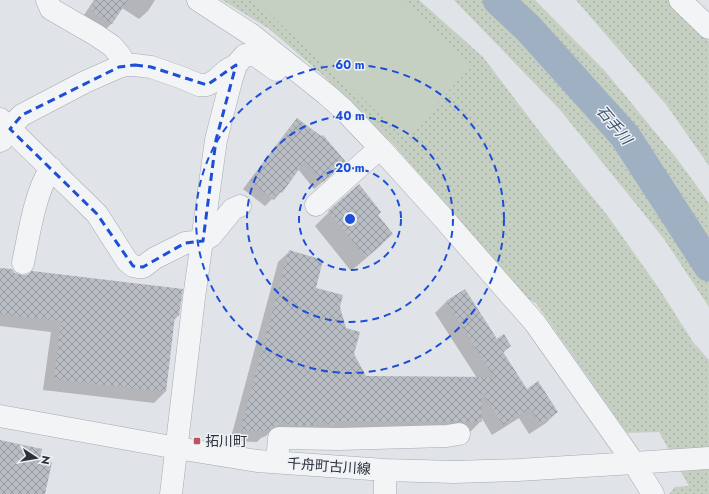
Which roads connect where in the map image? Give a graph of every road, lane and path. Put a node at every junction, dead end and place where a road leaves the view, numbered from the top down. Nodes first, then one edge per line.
1 (47, 0) edge
2 (198, 0) edge
3 (680, 0) edge
4 (709, 28) edge
5 (126, 65) junction
6 (236, 65) junction
7 (326, 94) junction
8 (3, 129) edge
9 (380, 148) junction
10 (51, 168) junction
11 (316, 205) dead end
12 (240, 206) dead end
13 (203, 241) junction
14 (23, 263) dead end
15 (0, 416) edge
16 (459, 434) dead end
17 (177, 448) junction
18 (709, 458) edge
19 (278, 462) junction
20 (634, 463) junction
21 (385, 470) junction
22 (171, 494) edge
23 (385, 494) edge
24 (653, 494) edge

1 - 5 street
2 - 7 street
3 - 4 street
5 - 6 street
5 - 8 street
6 - 7 street
6 - 13 street
7 - 9 street
8 - 10 street
9 - 11 street
9 - 20 street
10 - 13 street
10 - 14 street
12 - 13 street
13 - 17 street
15 - 17 street, 千舟町古川線
16 - 19 street
17 - 19 street, 千舟町古川線
17 - 22 street
18 - 20 street, 千舟町古川線
19 - 21 street, 千舟町古川線
20 - 21 street, 千舟町古川線
20 - 24 street
21 - 23 street

